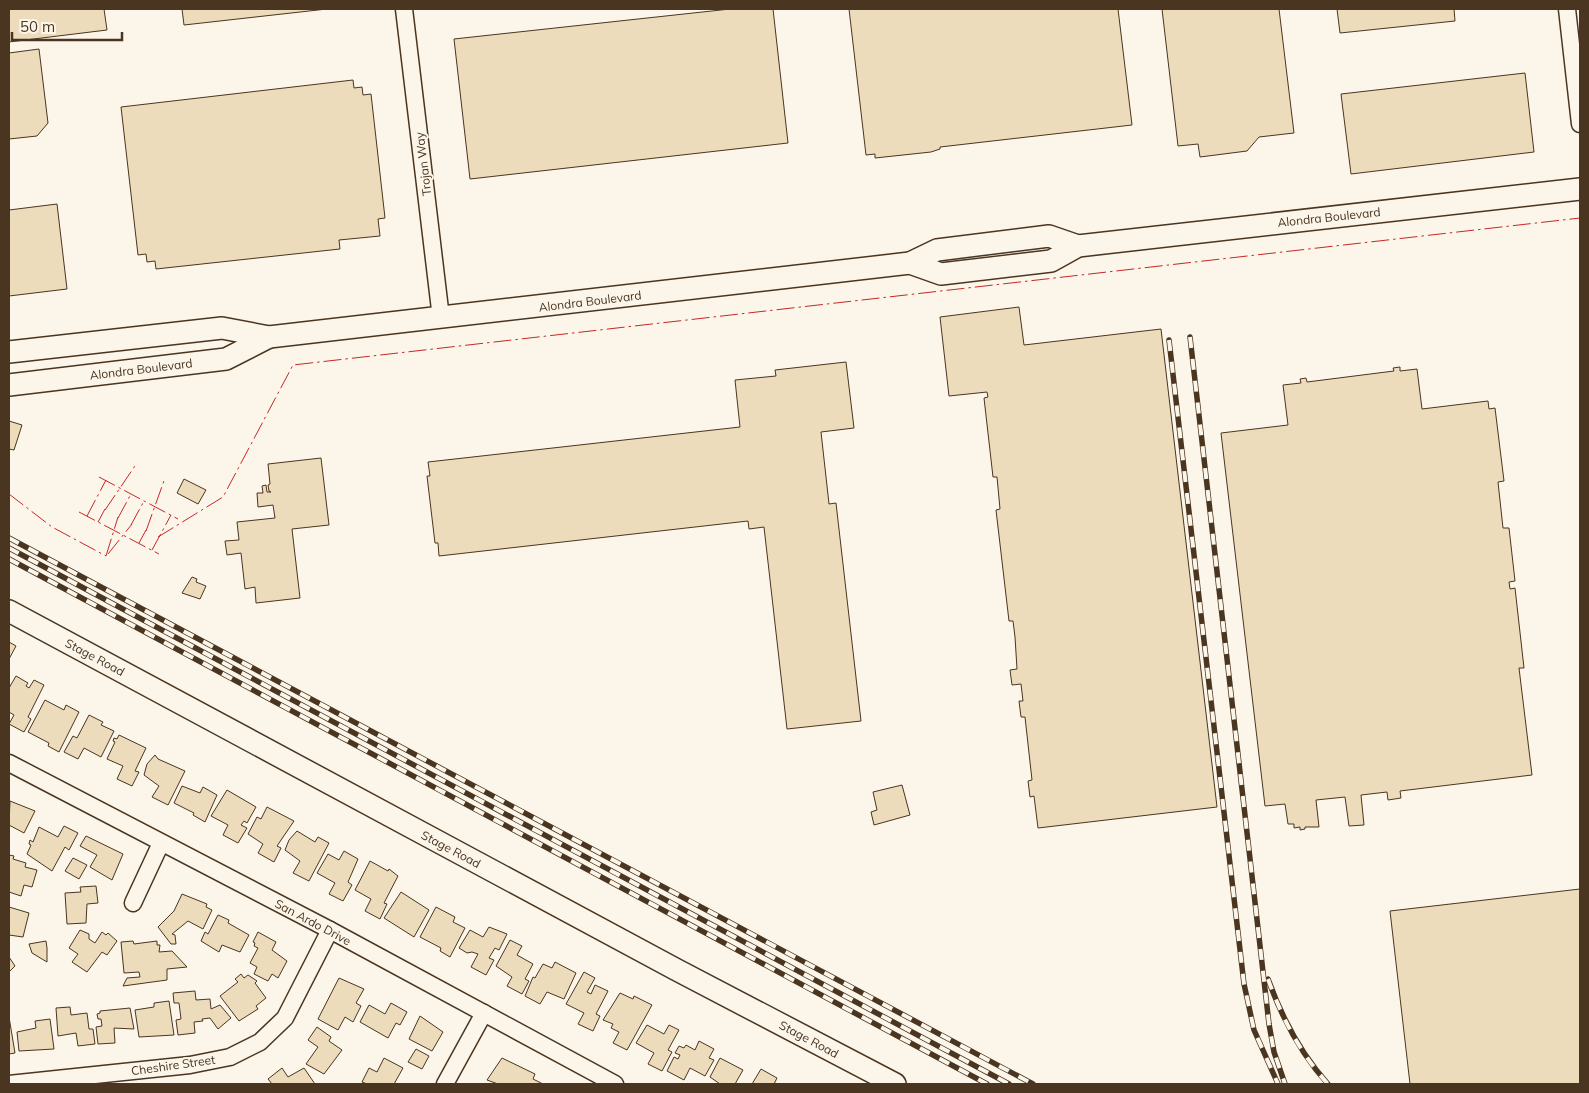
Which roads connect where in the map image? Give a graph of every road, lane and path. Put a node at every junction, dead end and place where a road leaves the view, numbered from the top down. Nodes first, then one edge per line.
1 (404, 9) edge
2 (1567, 9) edge
3 (1580, 124) edge
4 (1580, 189) edge
5 (441, 318) junction
6 (269, 337) junction
7 (9, 352) edge
8 (9, 385) edge
9 (9, 611) edge
10 (9, 763) edge
11 (161, 843) junction
12 (133, 903) dead end
13 (330, 930) junction
14 (484, 1013) junction
15 (9, 1084) edge
16 (445, 1084) edge
17 (615, 1084) edge
18 (895, 1084) edge

1 - 5 street, Trojan Way
2 - 3 street
4 - 5 main road, Alondra Boulevard
5 - 6 main road, Alondra Boulevard
6 - 7 main road, Alondra Boulevard
6 - 8 main road, Alondra Boulevard
9 - 18 main road, Stage Road
10 - 11 street, San Ardo Drive
11 - 12 street
11 - 13 street, San Ardo Drive
13 - 14 street, San Ardo Drive
13 - 15 street, Cheshire Street
14 - 16 street
14 - 17 street, San Ardo Drive

